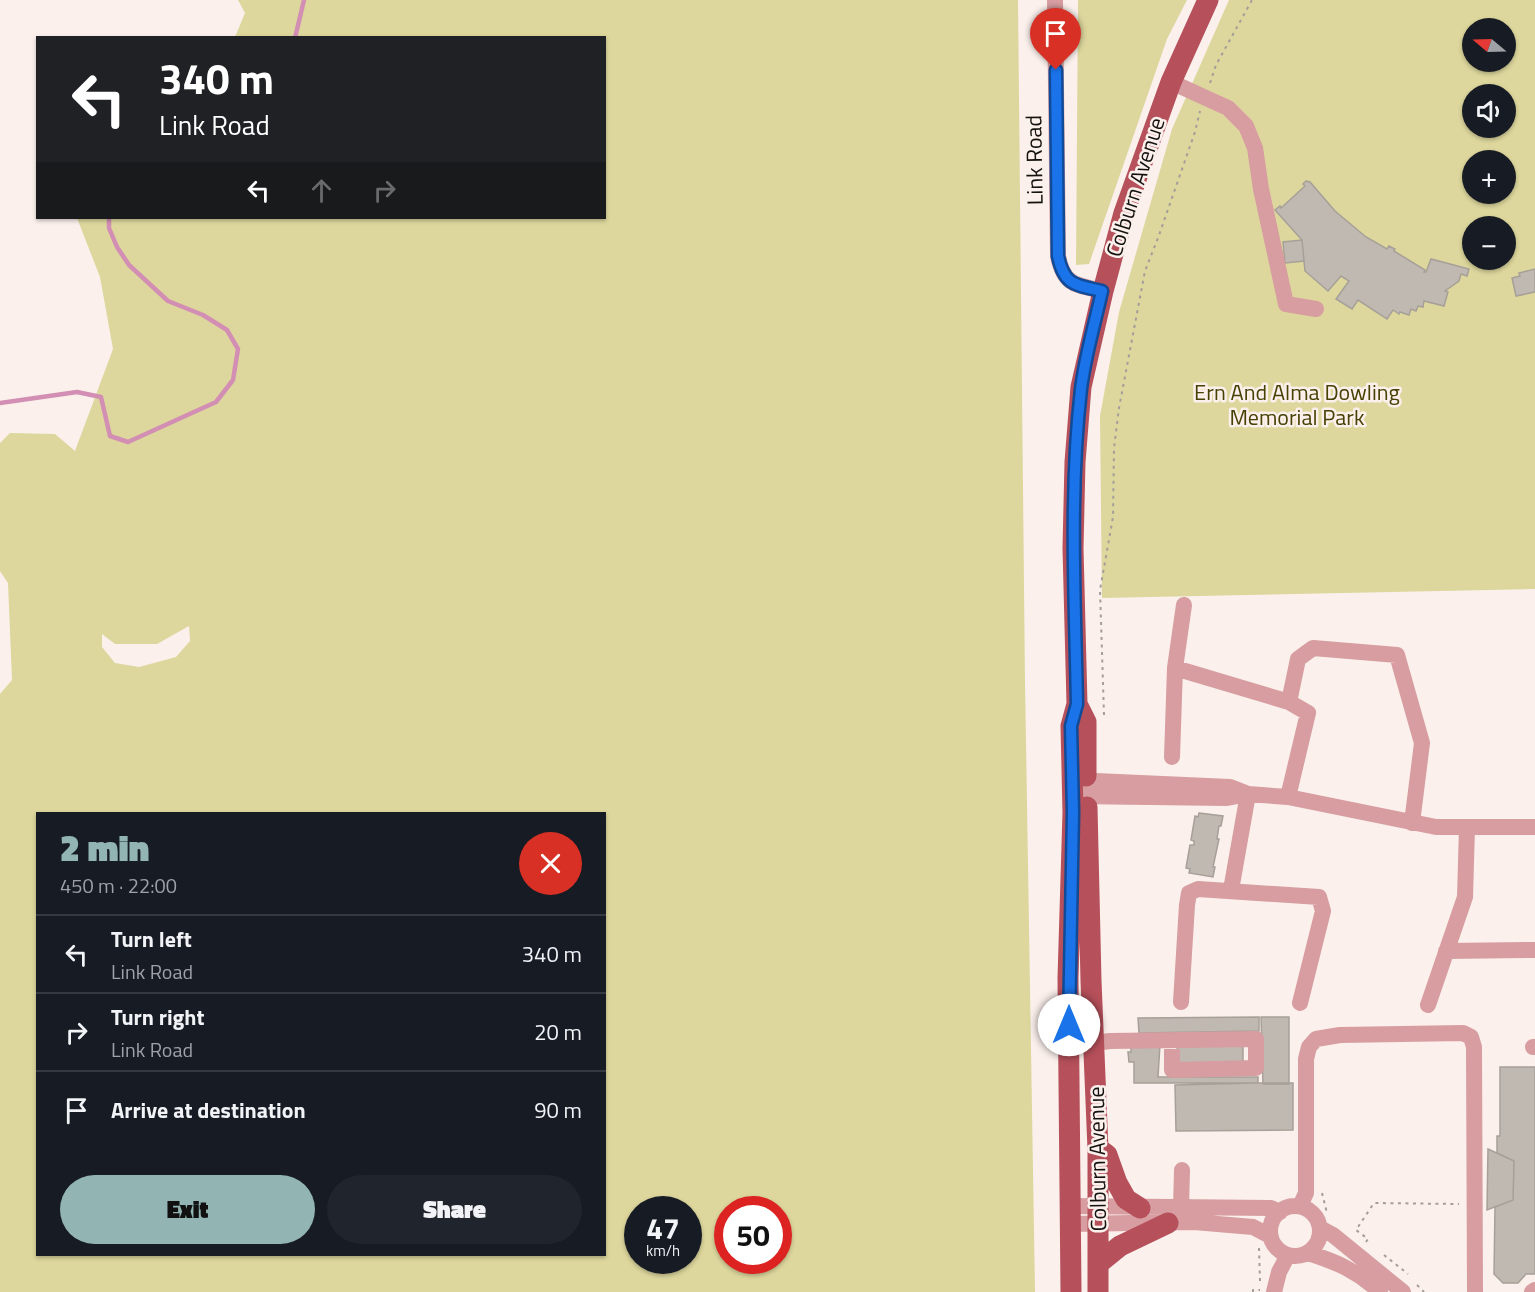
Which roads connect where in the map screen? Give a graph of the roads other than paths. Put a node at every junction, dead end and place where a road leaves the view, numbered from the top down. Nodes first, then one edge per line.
1 (1055, 0) edge
2 (1208, 0) edge
3 (1171, 82) junction
4 (1102, 291) junction
5 (1316, 309) dead end
6 (1184, 605) dead end
7 (1175, 668) junction
8 (1289, 702) junction
9 (1172, 757) dead end
10 (1080, 788) junction
11 (1248, 794) junction
12 (1288, 797) junction
13 (1412, 823) junction
14 (1467, 827) junction
15 (1535, 827) edge
16 (1230, 890) junction
17 (1535, 950) edge
18 (1446, 951) junction
19 (1181, 1002) dead end
20 (1300, 1003) dead end
21 (1428, 1005) dead end
22 (1172, 1040) junction
23 (1094, 1043) junction
24 (1098, 1149) junction
25 (1182, 1170) dead end
26 (1300, 1206) junction
27 (1140, 1208) junction
28 (1280, 1212) junction
29 (1070, 1215) junction
30 (1099, 1215) junction
31 (1175, 1216) junction
32 (1320, 1228) junction
33 (1265, 1242) junction
34 (1308, 1253) junction
35 (1288, 1256) junction
36 (1099, 1263) junction
37 (1071, 1292) edge
38 (1098, 1292) edge
39 (1274, 1292) edge
40 (1380, 1292) edge
41 (1403, 1292) edge
42 (1475, 1292) edge

1 - 4 street, Link Road
2 - 3 main road, Colburn Avenue
3 - 4 main road, Colburn Avenue
3 - 5 street
4 - 10 main road, Colburn Avenue
6 - 7 street
7 - 8 street
7 - 9 street
8 - 12 street
8 - 13 street
10 - 11 street
10 - 23 main road, Colburn Avenue
10 - 29 main road, Colburn Avenue
11 - 12 street
11 - 16 street
12 - 13 street
13 - 14 street
14 - 15 street
14 - 18 street
16 - 19 street
16 - 20 street
17 - 18 street
18 - 21 street
22 - 22 street
22 - 23 street
23 - 24 main road, Colburn Avenue
24 - 27 main road
24 - 30 main road, Colburn Avenue
25 - 31 street
26 - 28 street
26 - 32 street
26 - 42 street
27 - 30 street
27 - 31 street
28 - 31 street
28 - 33 street
29 - 30 street
29 - 37 main road, Colburn Avenue
30 - 31 street
30 - 36 main road, Colburn Avenue
31 - 33 street
31 - 36 main road
32 - 34 street
32 - 41 street
33 - 35 street
34 - 35 street
34 - 40 street
35 - 39 street
36 - 38 main road, Colburn Avenue

